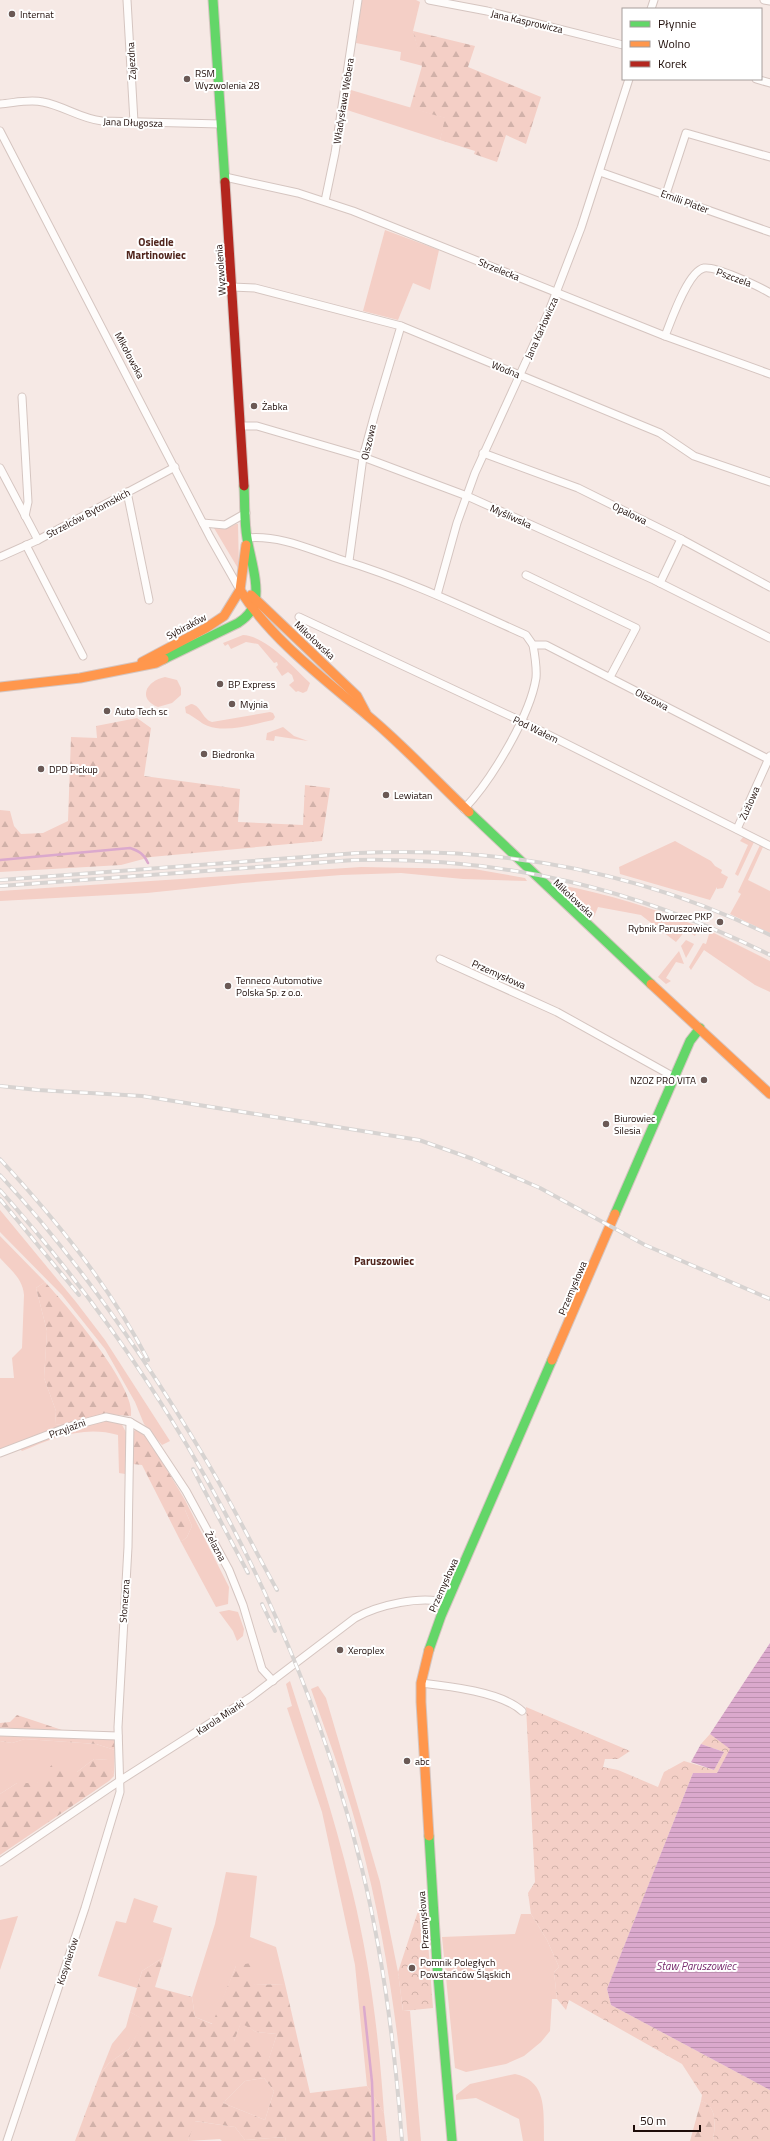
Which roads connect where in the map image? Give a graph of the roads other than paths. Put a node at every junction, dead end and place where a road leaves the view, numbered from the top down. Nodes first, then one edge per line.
1 (127, 0) edge
2 (213, 0) edge
3 (358, 0) edge
4 (429, 0) edge
5 (764, 0) edge
6 (770, 1) edge
7 (622, 45) edge
8 (629, 80) edge
9 (760, 80) edge
10 (770, 83) edge
11 (0, 104) edge
12 (134, 122) junction
13 (221, 124) junction
14 (0, 131) edge
15 (770, 158) edge
16 (600, 172) junction
17 (225, 177) junction
18 (666, 194) junction
19 (325, 201) junction
20 (770, 232) edge
21 (232, 287) junction
22 (557, 292) junction
23 (770, 293) edge
24 (401, 326) junction
25 (665, 336) junction
26 (770, 374) edge
27 (520, 375) junction
28 (22, 397) dead end
29 (241, 426) junction
30 (483, 453) junction
31 (364, 457) junction
32 (175, 467) junction
33 (0, 468) edge
34 (770, 482) edge
35 (127, 492) junction
36 (467, 496) junction
37 (246, 513) junction
38 (25, 516) junction
39 (203, 523) junction
40 (248, 538) junction
41 (681, 539) junction
42 (38, 540) junction
43 (26, 545) junction
44 (0, 557) edge
45 (349, 561) junction
46 (526, 574) dead end
47 (660, 583) junction
48 (770, 587) edge
49 (240, 590) junction
50 (437, 595) junction
51 (255, 597) junction
52 (149, 600) dead end
53 (252, 610) junction
54 (299, 616) dead end
55 (770, 638) edge
56 (533, 645) junction
57 (83, 656) dead end
58 (131, 667) junction
59 (610, 677) junction
60 (0, 687) edge
61 (367, 715) junction
62 (521, 721) junction
63 (770, 758) edge
64 (464, 809) junction
65 (737, 829) junction
66 (770, 846) edge
67 (440, 959) dead end
68 (700, 1028) junction
69 (674, 1077) junction
70 (770, 1094) edge
71 (133, 1423) junction
72 (0, 1453) edge
73 (447, 1603) junction
74 (273, 1681) junction
75 (421, 1682) junction
76 (522, 1711) dead end
77 (0, 1732) edge
78 (118, 1736) junction
79 (120, 1780) junction
80 (0, 1862) edge
81 (7, 2141) edge
82 (452, 2141) edge

1 - 12 street, Zajezdna
2 - 13 main road, Wyzwolenia
3 - 19 street, Władysława Webera
4 - 7 street, Jana Kasprowicza
5 - 6 street
8 - 16 street, Jana Karłowicza
9 - 10 street
11 - 12 street, Jana Długosza
12 - 13 street, Jana Długosza
13 - 17 main road, Wyzwolenia
14 - 32 street, Mikołowska
15 - 18 street
16 - 18 street, Emilii Plater
16 - 22 street, Jana Karłowicza
17 - 19 street, Strzelecka
17 - 21 main road, Wyzwolenia
18 - 20 street, Emilii Plater
19 - 22 street, Strzelecka
21 - 24 street, Wodna
21 - 29 main road, Wyzwolenia
22 - 25 street, Strzelecka
22 - 27 street, Jana Karłowicza
23 - 25 street, Pszczela
24 - 27 street, Wodna
24 - 31 street, Olszowa
25 - 26 street, Strzelecka
27 - 30 street, Jana Karłowicza
27 - 34 street, Wodna
28 - 38 street
29 - 31 street, Myśliwska
29 - 37 main road, Wyzwolenia
30 - 36 street, Jana Karłowicza
30 - 41 street, Opalowa
31 - 36 street, Myśliwska
31 - 45 street, Olszowa
32 - 35 street, Strzelców Bytomskich
32 - 39 street, Mikołowska
33 - 38 street
35 - 42 street, Strzelców Bytomskich
35 - 52 street
36 - 47 street, Myśliwska
36 - 50 street, Jana Karłowicza
37 - 39 street
37 - 40 main road, Wyzwolenia
38 - 42 street
39 - 49 street, Mikołowska
40 - 45 street
40 - 49 main road, Wyzwolenia
40 - 51 main road, Wyzwolenia
41 - 47 street
41 - 48 street, Opalowa
42 - 43 street, Strzelców Bytomskich
43 - 44 street, Strzelców Bytomskich
43 - 57 street
45 - 50 street
46 - 59 street
47 - 55 street, Myśliwska
49 - 51 main road, Mikołowska
49 - 53 main road, Mikołowska
49 - 58 main road, Sybiraków
50 - 56 street
51 - 53 main road, Wyzwolenia
51 - 61 main road, Mikołowska
53 - 58 main road, Sybiraków
53 - 61 main road, Mikołowska
54 - 62 street, Pod Wałem
56 - 59 street, Olszowa
56 - 62 street
58 - 60 main road, Sybiraków
59 - 63 street, Olszowa
61 - 64 main road, Mikołowska
62 - 64 street
62 - 65 street, Pod Wałem
63 - 65 street, Żużlowa
64 - 68 main road, Mikołowska
65 - 66 street, Pod Wałem
67 - 69 street, Przemysłowa
68 - 69 main road, Przemysłowa
68 - 70 main road, Mikołowska
69 - 73 main road, Przemysłowa
71 - 72 street, Przyjaźni
71 - 74 street, Żelazna
71 - 78 street, Słoneczna
73 - 74 street, Karola Miarki
73 - 75 main road, Przemysłowa
74 - 79 street, Karola Miarki
75 - 76 street
75 - 82 main road, Przemysłowa
77 - 78 street
78 - 79 street, Słoneczna
79 - 80 street, Karola Miarki
79 - 81 street, Kosynierów

